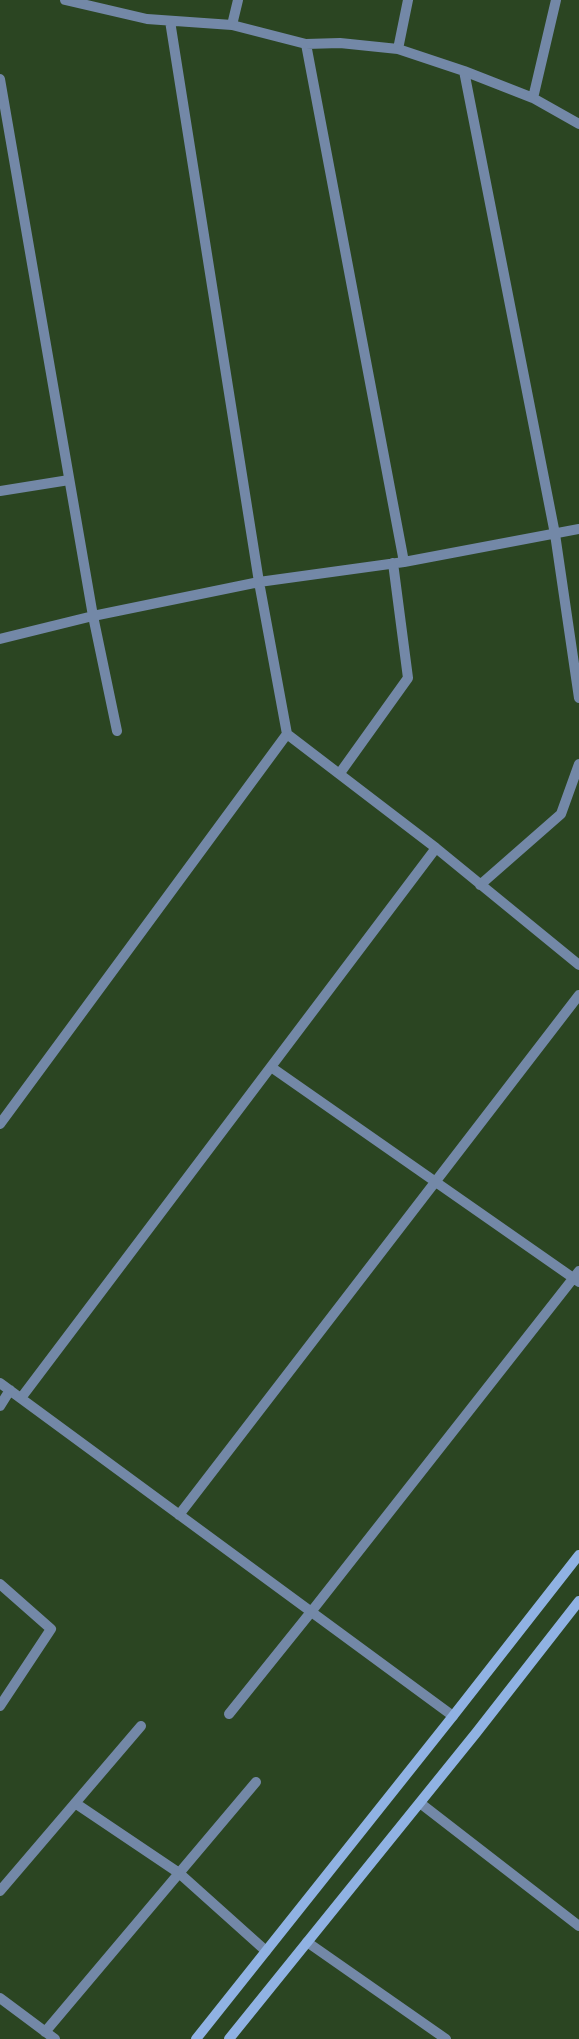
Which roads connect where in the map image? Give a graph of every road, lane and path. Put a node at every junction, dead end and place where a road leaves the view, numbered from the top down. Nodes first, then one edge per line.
1 (65, 0) edge
2 (238, 0) edge
3 (408, 0) edge
4 (556, 0) edge
5 (83, 2) edge
6 (170, 22) junction
7 (232, 26) junction
8 (306, 44) junction
9 (398, 49) junction
10 (464, 71) junction
11 (0, 79) edge
12 (533, 98) junction
13 (579, 124) edge
14 (69, 480) junction
15 (0, 491) edge
16 (579, 529) edge
17 (555, 534) junction
18 (398, 563) junction
19 (259, 582) junction
20 (93, 616) junction
21 (0, 638) edge
22 (579, 698) edge
23 (117, 731) dead end
24 (287, 734) junction
25 (579, 764) edge
26 (340, 773) junction
27 (436, 848) junction
28 (480, 885) junction
29 (579, 966) edge
30 (579, 995) edge
31 (271, 1067) junction
32 (0, 1124) edge
33 (435, 1181) junction
34 (577, 1277) edge
35 (0, 1383) edge
36 (10, 1390) junction
37 (21, 1398) junction
38 (0, 1406) edge
39 (179, 1515) junction
40 (579, 1555) edge
41 (0, 1584) edge
42 (579, 1601) edge
43 (311, 1612) junction
44 (0, 1706) edge
45 (230, 1714) dead end
46 (453, 1716) junction
47 (141, 1726) dead end
48 (256, 1782) dead end
49 (75, 1803) junction
50 (420, 1803) junction
51 (179, 1874) junction
52 (0, 1891) edge
53 (579, 1926) edge
54 (308, 1942) junction
55 (266, 1951) junction
56 (0, 1998) edge
57 (45, 2032) junction
58 (55, 2039) edge
59 (196, 2039) edge
60 (229, 2039) edge
61 (446, 2039) edge

1 - 5 street
2 - 7 street
3 - 9 street
4 - 12 street
5 - 6 street
6 - 7 street
6 - 19 street
7 - 8 street
8 - 9 street
8 - 18 street
9 - 10 street
10 - 12 street
10 - 17 street
11 - 14 street
12 - 13 street
14 - 15 street
14 - 20 street
16 - 17 street
17 - 18 street
17 - 22 street
18 - 19 street
18 - 26 street
19 - 20 street
19 - 24 street
20 - 21 street
20 - 23 street
24 - 26 street
24 - 32 street
25 - 28 street
26 - 27 street
27 - 28 street
27 - 31 street
28 - 29 street
30 - 33 street
31 - 33 street
31 - 37 street
33 - 34 street
33 - 39 street
34 - 43 street
35 - 36 street
36 - 37 street
36 - 38 street
37 - 39 street
39 - 43 street
40 - 46 main road
41 - 44 street
42 - 50 main road
43 - 45 street
43 - 46 street
46 - 55 main road
47 - 49 street
48 - 51 street
49 - 51 street
49 - 52 street
50 - 53 street
50 - 54 main road
51 - 55 street
51 - 57 street
54 - 60 main road
54 - 61 street
55 - 59 main road
56 - 57 street
57 - 58 street

